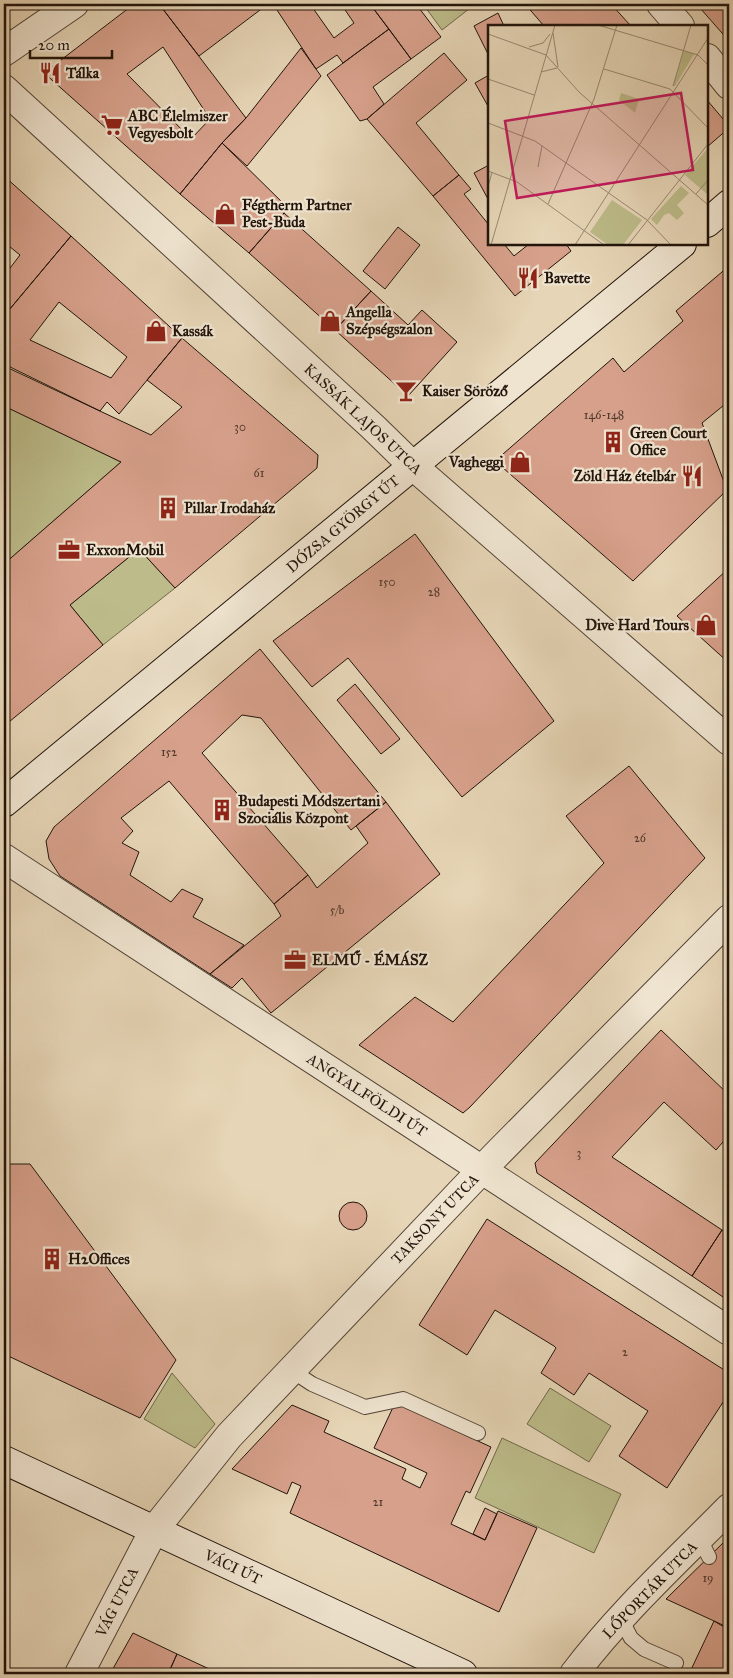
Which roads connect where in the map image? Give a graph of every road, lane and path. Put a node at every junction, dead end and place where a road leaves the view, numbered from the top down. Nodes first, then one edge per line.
1 (74, 4) edge
2 (662, 4) edge
3 (679, 25) edge
4 (4, 52) edge
5 (708, 59) edge
6 (729, 85) edge
7 (4, 88) edge
8 (729, 204) edge
9 (708, 222) edge
10 (681, 245) edge
11 (413, 466) junction
12 (729, 741) edge
13 (4, 803) edge
14 (4, 858) edge
15 (729, 919) edge
16 (482, 1170) junction
17 (729, 1331) edge
18 (292, 1370) junction
19 (478, 1432) dead end
20 (4, 1460) edge
21 (729, 1508) edge
22 (154, 1530) junction
23 (621, 1619) junction
24 (676, 1663) dead end
25 (79, 1674) edge
26 (463, 1674) edge
27 (574, 1674) edge

1 - 4 street
2 - 3 street
5 - 6 street
7 - 11 street, KASSÁK LAJOS UTCA
8 - 9 street
10 - 11 street, DÓZSA GYÖRGY ÚT
11 - 12 street, KASSÁK LAJOS UTCA
11 - 13 street, DÓZSA GYÖRGY ÚT
14 - 16 street, ANGYALFÖLDI ÚT
15 - 16 street, TAKSONY UTCA
16 - 17 street, ANGYALFÖLDI ÚT
16 - 18 street, TAKSONY UTCA
18 - 19 lane
18 - 22 street, TAKSONY UTCA
20 - 22 street, VÁCI ÚT
21 - 23 street, LŐPORTÁR UTCA
22 - 25 street, VÁG UTCA
22 - 26 street, VÁCI ÚT
23 - 24 lane
23 - 27 street, LŐPORTÁR UTCA

